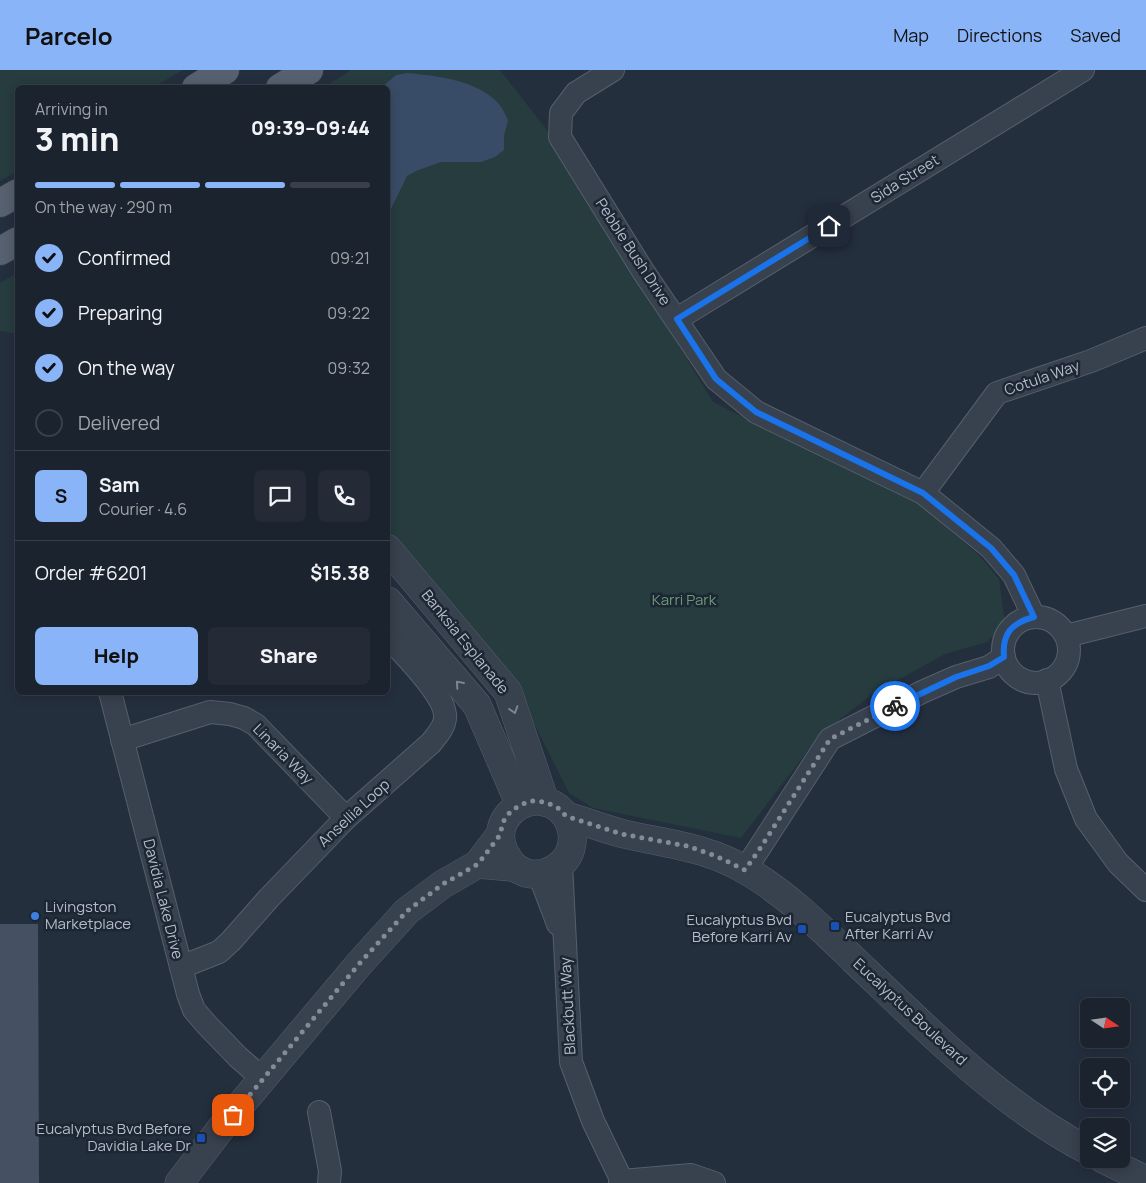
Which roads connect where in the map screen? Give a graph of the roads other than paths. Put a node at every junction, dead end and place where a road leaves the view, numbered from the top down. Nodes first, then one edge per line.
1 (225, 70) edge
2 (309, 70) edge
3 (614, 70) edge
4 (1083, 70) edge
5 (201, 85) edge
6 (285, 85) edge
7 (15, 195) edge
8 (0, 203) edge
9 (15, 243) edge
10 (0, 251) edge
11 (677, 319) junction
12 (1146, 338) edge
13 (923, 493) junction
14 (390, 551) edge
15 (390, 603) edge
16 (1146, 616) edge
17 (1034, 617) junction
18 (1066, 636) junction
19 (390, 639) edge
20 (1004, 657) junction
21 (1047, 680) junction
22 (111, 695) edge
23 (122, 740) junction
24 (544, 807) junction
25 (346, 818) junction
26 (622, 834) junction
27 (500, 835) junction
28 (478, 864) junction
29 (546, 865) junction
30 (745, 870) junction
31 (1146, 890) edge
32 (181, 967) junction
33 (263, 1079) junction
34 (320, 1112) dead end
35 (1080, 1146) edge
36 (1121, 1168) edge
37 (1146, 1180) edge
38 (621, 1182) edge
39 (179, 1183) edge
40 (329, 1183) edge
41 (714, 1183) edge

1 - 5 main road
2 - 6 main road
3 - 11 street, Pebble Bush Drive
4 - 11 street, Sida Street
7 - 8 main road
9 - 10 main road
11 - 13 street, Pebble Bush Drive
12 - 13 street, Cotula Way
13 - 17 street, Pebble Bush Drive
14 -> 24 street, Banksia Esplanade
24 -> 15 street, Banksia Esplanade
16 - 18 street
17 - 18 street
17 - 20 street
18 - 21 street
19 - 25 street, Ansellia Loop
20 - 21 street
20 - 30 street
21 - 31 street
22 - 23 street, Davidia Lake Drive
23 - 25 street, Linaria Way
23 - 32 street, Davidia Lake Drive
24 - 26 street, Eucalyptus Boulevard
24 - 27 street
24 - 29 street
25 - 32 street, Ansellia Loop
26 - 29 street
26 - 30 street, Eucalyptus Boulevard
27 - 28 street
27 - 29 street
28 - 29 street
28 - 33 street
29 - 38 street, Blackbutt Way
30 - 35 street, Eucalyptus Boulevard
32 - 33 street, Davidia Lake Drive
33 - 39 street
34 - 40 street
36 - 37 street
38 - 41 street

